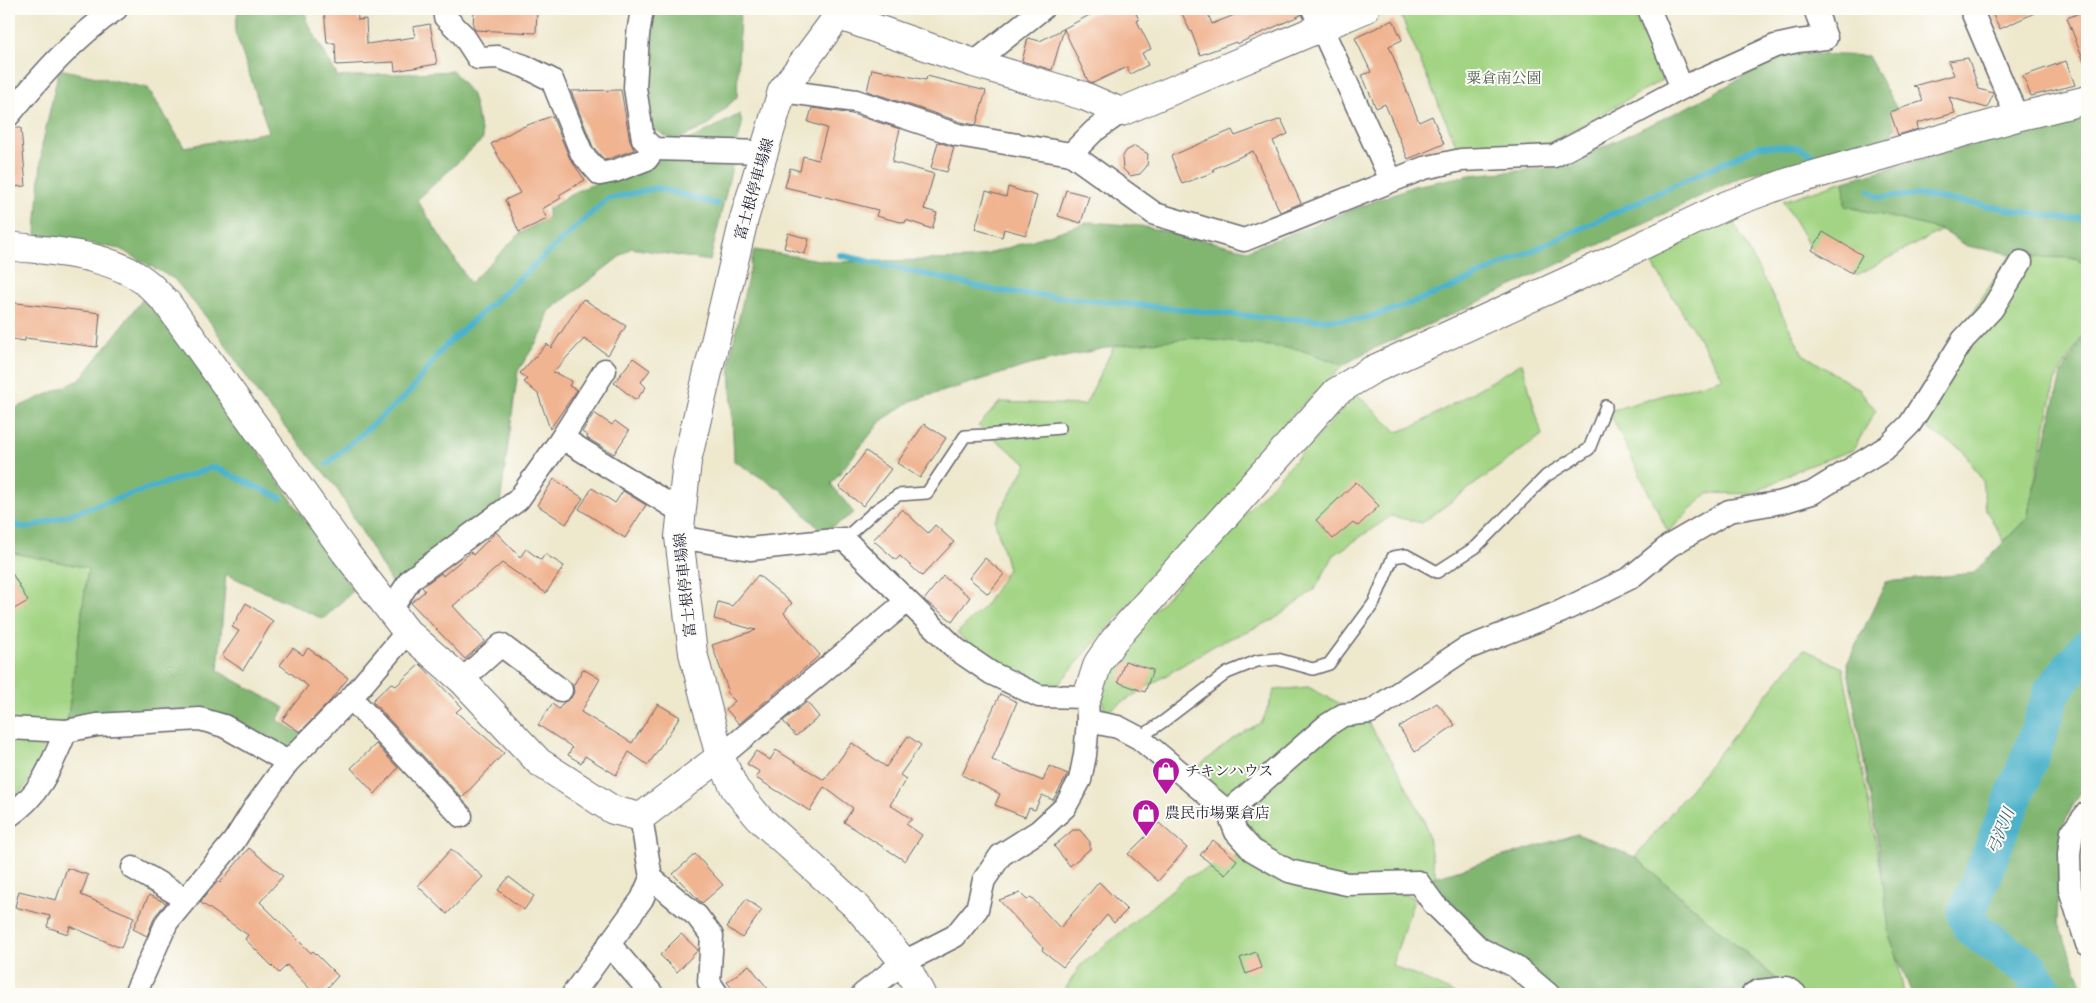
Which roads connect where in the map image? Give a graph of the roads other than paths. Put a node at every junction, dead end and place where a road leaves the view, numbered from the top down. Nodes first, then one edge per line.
1 (116, 9) edge
2 (445, 9) edge
3 (642, 9) edge
4 (1042, 9) edge
5 (1365, 9) edge
6 (1649, 9) edge
7 (1814, 9) edge
8 (1971, 9) edge
9 (840, 12) edge
10 (1317, 19) edge
11 (974, 63) junction
12 (1682, 88) junction
13 (782, 91) junction
14 (2087, 100) edge
15 (1121, 112) junction
16 (9, 115) edge
17 (2017, 117) junction
18 (654, 149) junction
19 (764, 152) junction
20 (1071, 154) junction
21 (1391, 180) junction
22 (9, 246) edge
23 (2021, 262) dead end
24 (605, 370) dead end
25 (1606, 406) dead end
26 (1060, 428) dead end
27 (562, 438) junction
28 (679, 524) junction
29 (844, 539) junction
30 (906, 602) junction
31 (391, 609) junction
32 (407, 632) junction
33 (462, 680) junction
34 (561, 690) dead end
35 (351, 698) junction
36 (1088, 709) junction
37 (9, 728) edge
38 (66, 731) junction
39 (1139, 738) junction
40 (720, 756) junction
41 (288, 762) junction
42 (1228, 812) junction
43 (2087, 813) edge
44 (9, 816) edge
45 (461, 816) dead end
46 (641, 817) junction
47 (133, 868) dead end
48 (651, 878) junction
49 (2070, 889) junction
50 (186, 899) junction
51 (2087, 905) edge
52 (609, 944) junction
53 (2087, 944) edge
54 (904, 962) junction
55 (135, 994) edge
56 (573, 994) edge
57 (652, 994) edge
58 (717, 994) edge
59 (863, 994) edge
60 (921, 994) edge
61 (1548, 994) edge
62 (1753, 994) edge
63 (1795, 994) edge

1 - 16 street
2 - 18 street
3 - 18 street
4 - 11 street
5 - 10 street
6 - 12 street
7 - 12 street
8 - 17 street
9 - 11 street
9 - 13 street, 富士根停車場線
10 - 15 street
10 - 21 street
11 - 15 street
12 - 21 street
13 - 19 street, 富士根停車場線
13 - 20 street
14 - 17 street
15 - 20 street
17 - 36 street
18 - 19 street
19 - 28 street, 富士根停車場線
20 - 21 street
22 - 31 street
23 - 42 street
24 - 27 street
25 - 39 lane
26 - 29 lane
27 - 28 street
27 - 31 street
28 - 29 street
28 - 40 street, 富士根停車場線
29 - 30 street
30 - 36 street
30 - 40 street
31 - 32 street
32 - 33 street
32 - 35 street
33 - 34 street
33 - 46 street
35 - 41 street
35 - 45 street
36 - 39 street
36 - 54 street
37 - 38 street
38 - 41 street
38 - 44 street
39 - 42 street
40 - 46 street
40 - 54 street, 富士根停車場線
41 - 50 street
42 - 61 street
43 - 49 street
46 - 48 street
47 - 50 street
48 - 52 street
48 - 58 street
49 - 51 street
49 - 53 street
50 - 55 street
52 - 56 street
52 - 57 street
54 - 59 street
54 - 60 street, 富士根停車場線
62 - 63 street

